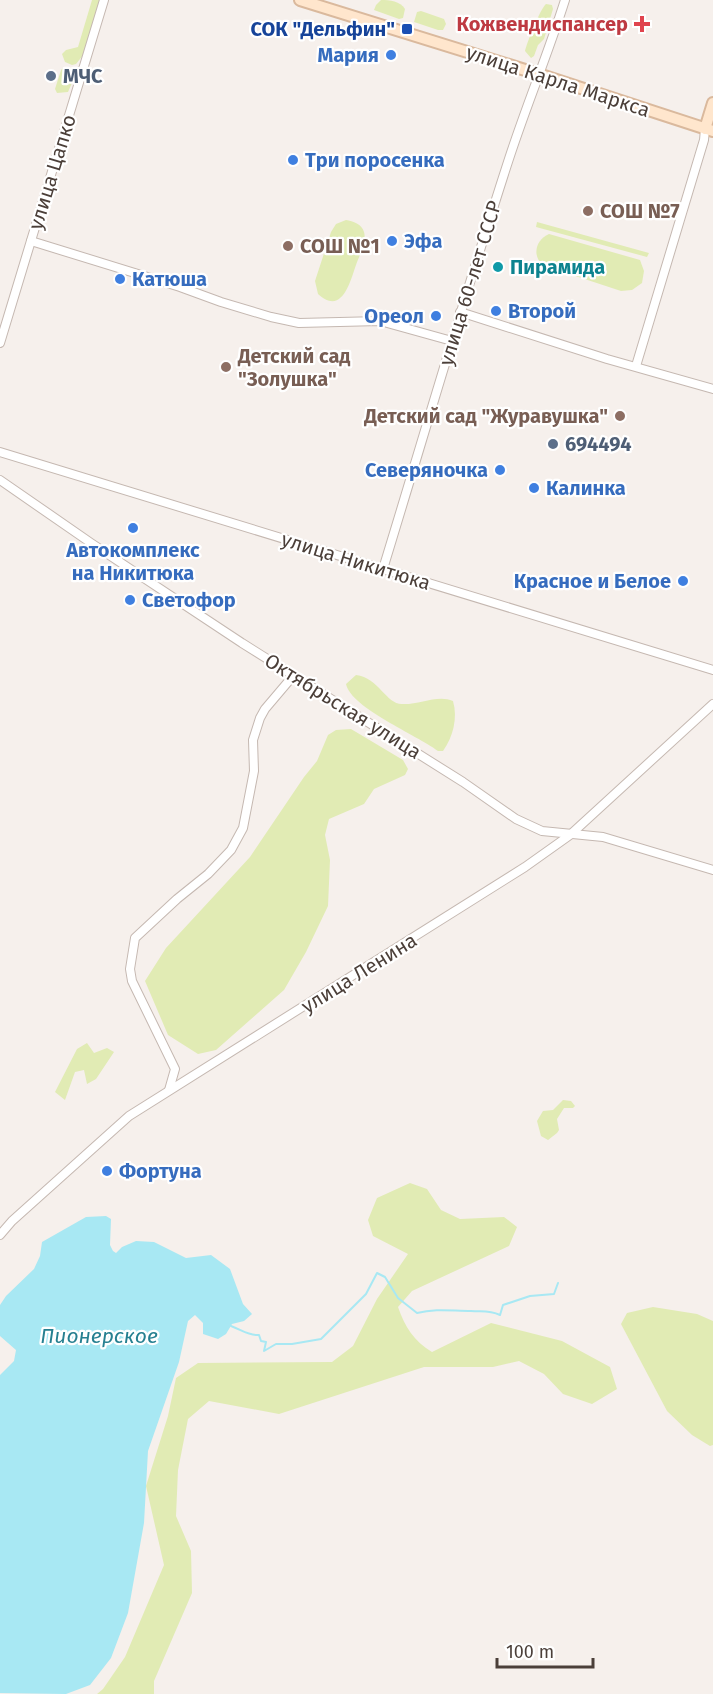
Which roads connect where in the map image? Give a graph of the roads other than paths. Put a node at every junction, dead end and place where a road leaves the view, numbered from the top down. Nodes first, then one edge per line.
1 (104, 0) edge
2 (300, 0) edge
3 (565, 0) edge
4 (538, 74) junction
5 (713, 103) edge
6 (709, 130) edge
7 (31, 241) junction
8 (460, 312) junction
9 (452, 341) junction
10 (0, 343) edge
11 (636, 366) junction
12 (713, 389) edge
13 (0, 452) edge
14 (0, 480) edge
15 (383, 569) junction
16 (713, 670) edge
17 (293, 676) junction
18 (713, 704) edge
19 (570, 835) junction
20 (713, 870) edge
21 (175, 1069) junction
22 (190, 1077) junction
23 (168, 1091) junction
24 (0, 1235) edge

1 - 7 street, улица Цапко
2 - 4 street, улица Карла Маркса
3 - 4 street, улица 60-лет СССР
4 - 6 street, улица Карла Маркса
4 - 8 street, улица 60-лет СССР
5 - 6 street
6 - 11 street
7 - 9 street
7 - 10 street, улица Цапко
8 - 9 street, улица 60-лет СССР
8 - 11 street
9 - 15 street, улица 60-лет СССР
11 - 12 street
13 - 15 street, улица Никитюка
14 - 17 street, Октябрьская улица
15 - 16 street, улица Никитюка
17 - 19 street, Октябрьская улица
17 - 21 street
18 - 19 street, улица Ленина
19 - 20 street, Октябрьская улица
19 - 22 street, улица Ленина
21 - 22 street
21 - 23 street
22 - 23 street, улица Ленина
23 - 24 street, улица Ленина

